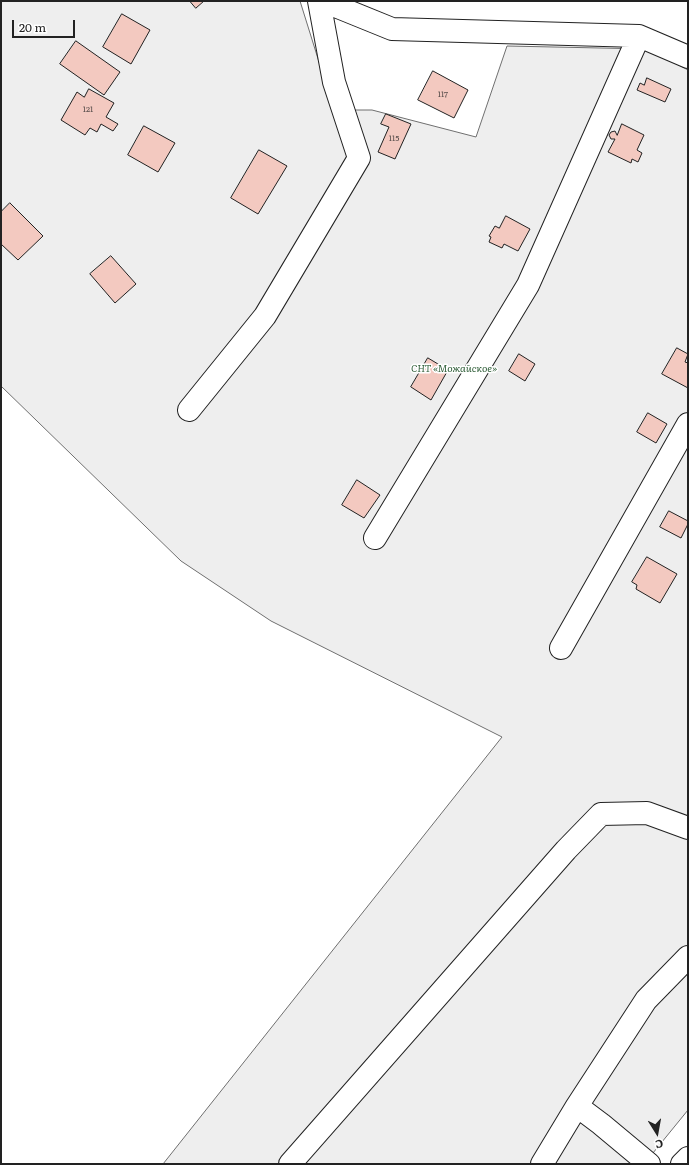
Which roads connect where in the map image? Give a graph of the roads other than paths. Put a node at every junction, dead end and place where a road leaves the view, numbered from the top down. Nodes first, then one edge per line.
1 (319, 1) edge
2 (323, 1) edge
3 (640, 36) junction
4 (688, 57) edge
5 (189, 410) dead end
6 (688, 424) edge
7 (375, 538) dead end
8 (561, 648) dead end
9 (688, 828) edge
10 (688, 957) edge
11 (576, 1106) junction
12 (688, 1158) edge
13 (290, 1164) edge
14 (542, 1164) edge
15 (649, 1164) edge
16 (682, 1164) edge

1 - 5 street
2 - 3 street
3 - 4 street
3 - 7 street
6 - 8 street
9 - 13 street
10 - 11 street
11 - 14 street
11 - 15 street
12 - 16 street

